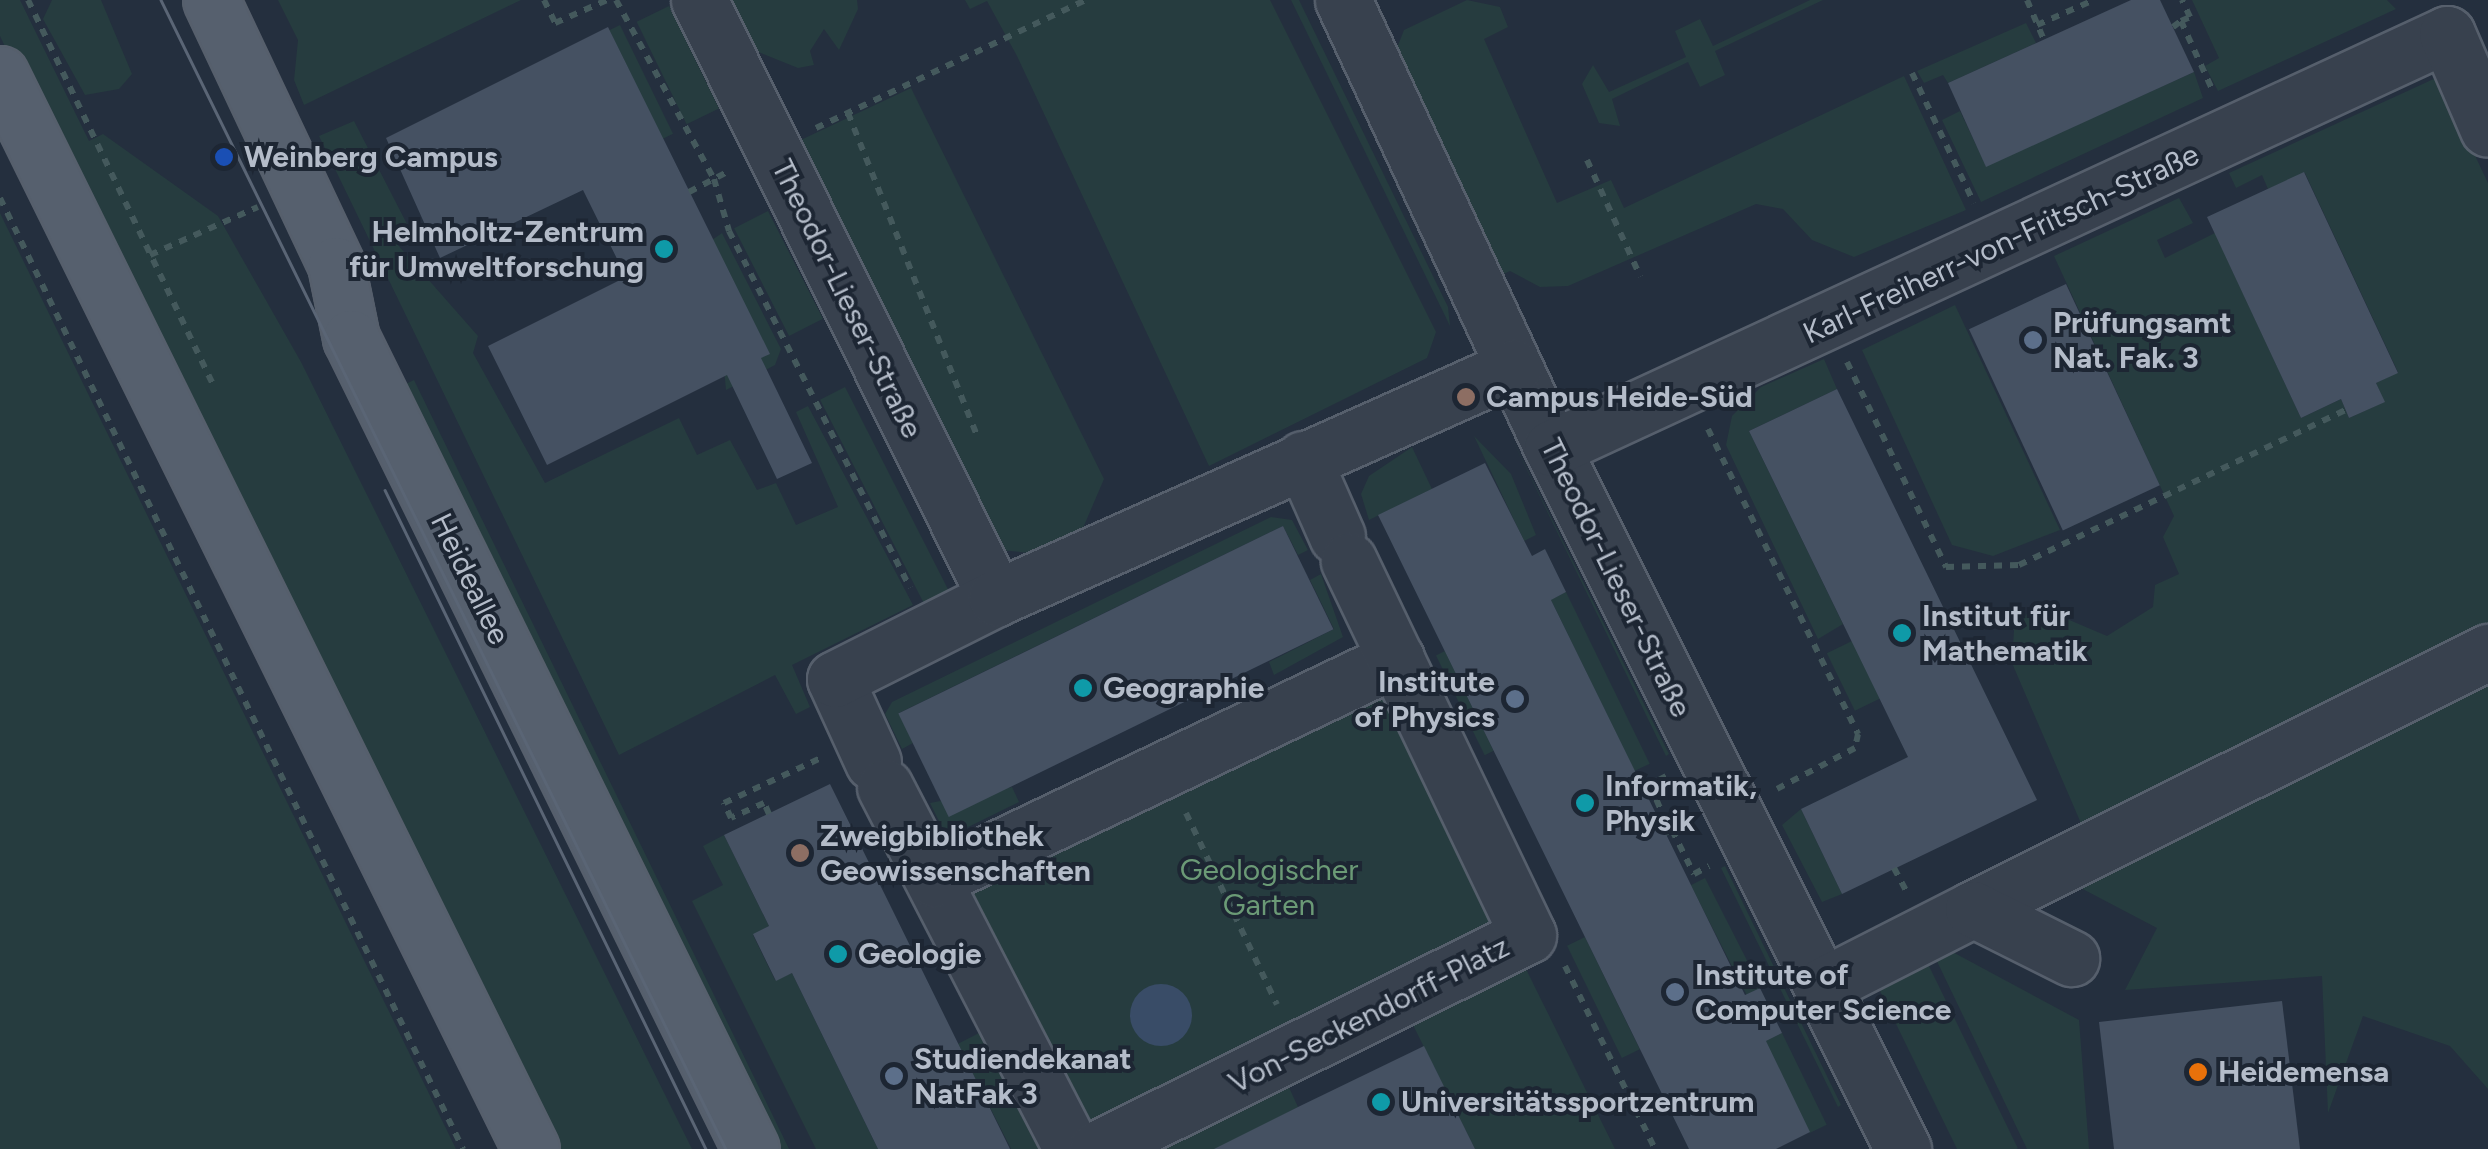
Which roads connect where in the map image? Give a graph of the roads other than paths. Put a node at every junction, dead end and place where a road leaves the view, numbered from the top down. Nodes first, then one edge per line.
1 (210, 0) edge
2 (699, 0) edge
3 (1343, 0) edge
4 (0, 74) edge
5 (2488, 130) edge
6 (1514, 366) junction
7 (1552, 448) junction
8 (1303, 460) junction
9 (996, 598) junction
10 (2488, 652) edge
11 (1396, 659) junction
12 (934, 879) junction
13 (1973, 910) junction
14 (2071, 958) dead end
15 (1824, 985) junction
16 (531, 1149) edge
17 (752, 1149) edge
18 (1072, 1149) edge
19 (1097, 1149) edge
20 (1903, 1149) edge

1 - 17 main road, Heideallee
2 - 9 street, Theodor-Lieser-Straße
3 - 6 street, Theodor-Lieser-Straße
4 - 16 main road
5 - 7 street, Karl-Freiherr-von-Fritsch-Straße
6 - 7 street, Theodor-Lieser-Straße
6 - 8 street
7 - 15 street, Theodor-Lieser-Straße
8 - 9 street
8 - 11 street, Von-Seckendorff-Platz
9 - 12 street
10 - 13 street
11 - 12 street
11 - 19 street, Von-Seckendorff-Platz
12 - 18 street
13 - 14 street
13 - 15 street
15 - 20 street, Theodor-Lieser-Straße

